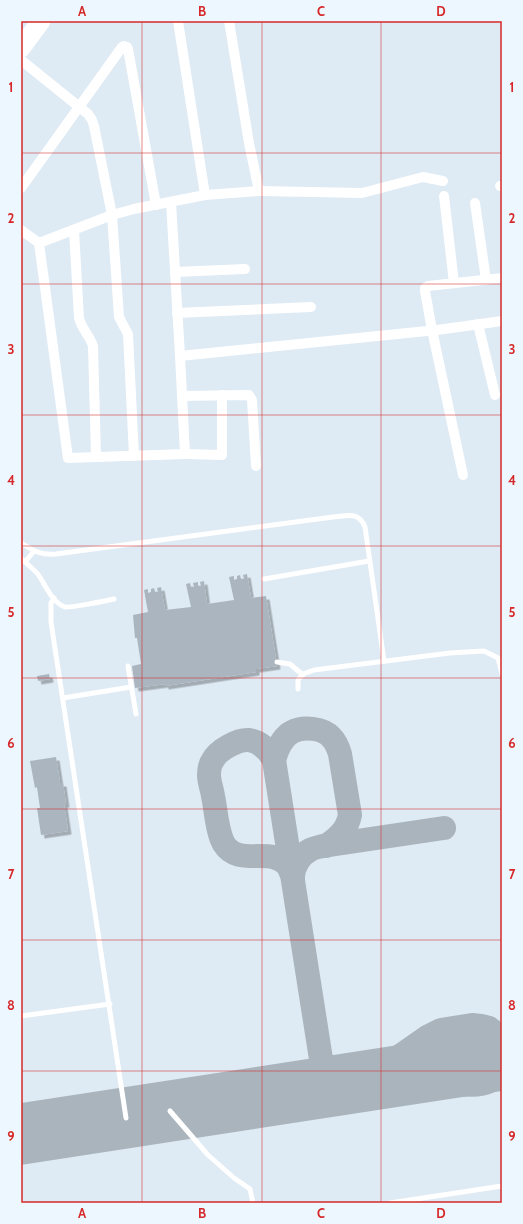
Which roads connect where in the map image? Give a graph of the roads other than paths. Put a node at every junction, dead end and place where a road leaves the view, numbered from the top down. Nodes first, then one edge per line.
1 (27, 21) edge
2 (41, 21) edge
3 (178, 21) edge
4 (229, 21) edge
5 (21, 29) edge
6 (21, 48) edge
7 (21, 60) edge
8 (79, 107) junction
9 (444, 181) dead end
10 (21, 188) edge
11 (258, 191) junction
12 (205, 195) junction
13 (444, 196) dead end
14 (171, 202) junction
15 (475, 203) dead end
16 (156, 205) junction
17 (112, 215) junction
18 (21, 230) edge
19 (74, 230) junction
20 (39, 243) junction
21 (245, 269) dead end
22 (175, 272) junction
23 (502, 278) edge
24 (486, 280) junction
25 (454, 283) junction
26 (311, 307) dead end
27 (177, 313) junction
28 (502, 321) edge
29 (478, 324) junction
30 (432, 330) junction
31 (180, 356) junction
32 (222, 395) junction
33 (495, 395) dead end
34 (182, 396) junction
35 (185, 454) junction
36 (134, 456) junction
37 (96, 457) junction
38 (256, 466) dead end
39 (463, 475) dead end
40 (21, 543) edge
41 (34, 551) junction
42 (23, 560) edge
43 (369, 561) junction
44 (264, 579) dead end
45 (54, 598) junction
46 (114, 599) dead end
47 (277, 662) dead end
48 (384, 662) junction
49 (128, 666) dead end
50 (502, 674) edge
51 (303, 675) junction
52 (131, 687) junction
53 (298, 689) dead end
54 (63, 698) junction
55 (136, 714) dead end
56 (110, 1004) junction
57 (21, 1016) edge
58 (170, 1111) dead end
59 (126, 1118) dead end
60 (502, 1186) edge
61 (253, 1203) edge
62 (390, 1203) edge

1 - 5 highway
2 - 6 highway
3 - 12 street
4 - 11 street
7 - 8 street
8 - 10 street
8 - 16 street
8 - 17 street
9 - 11 street
11 - 12 street
12 - 14 street
13 - 25 street
14 - 16 street
14 - 22 street
15 - 24 street
16 - 17 street
17 - 19 street
17 - 36 street
18 - 20 street
19 - 20 street
19 - 37 street
20 - 37 street
21 - 22 street
22 - 27 street
23 - 24 street
24 - 25 street
25 - 30 street
26 - 27 street
27 - 31 street
28 - 29 street
29 - 30 street
29 - 33 street
30 - 31 street
30 - 39 street
31 - 34 street
32 - 34 street
32 - 35 street
32 - 38 street
34 - 35 street
35 - 36 street
36 - 37 street
40 - 41 lane
41 - 42 lane
41 - 43 lane
42 - 45 lane
43 - 44 lane
43 - 48 lane
45 - 46 lane
45 - 54 lane
47 - 51 lane
48 - 50 lane
48 - 51 lane
49 - 52 lane
51 - 53 lane
52 - 54 lane
52 - 55 lane
54 - 56 lane
56 - 57 lane
56 - 59 lane
58 - 61 lane
60 - 62 lane

